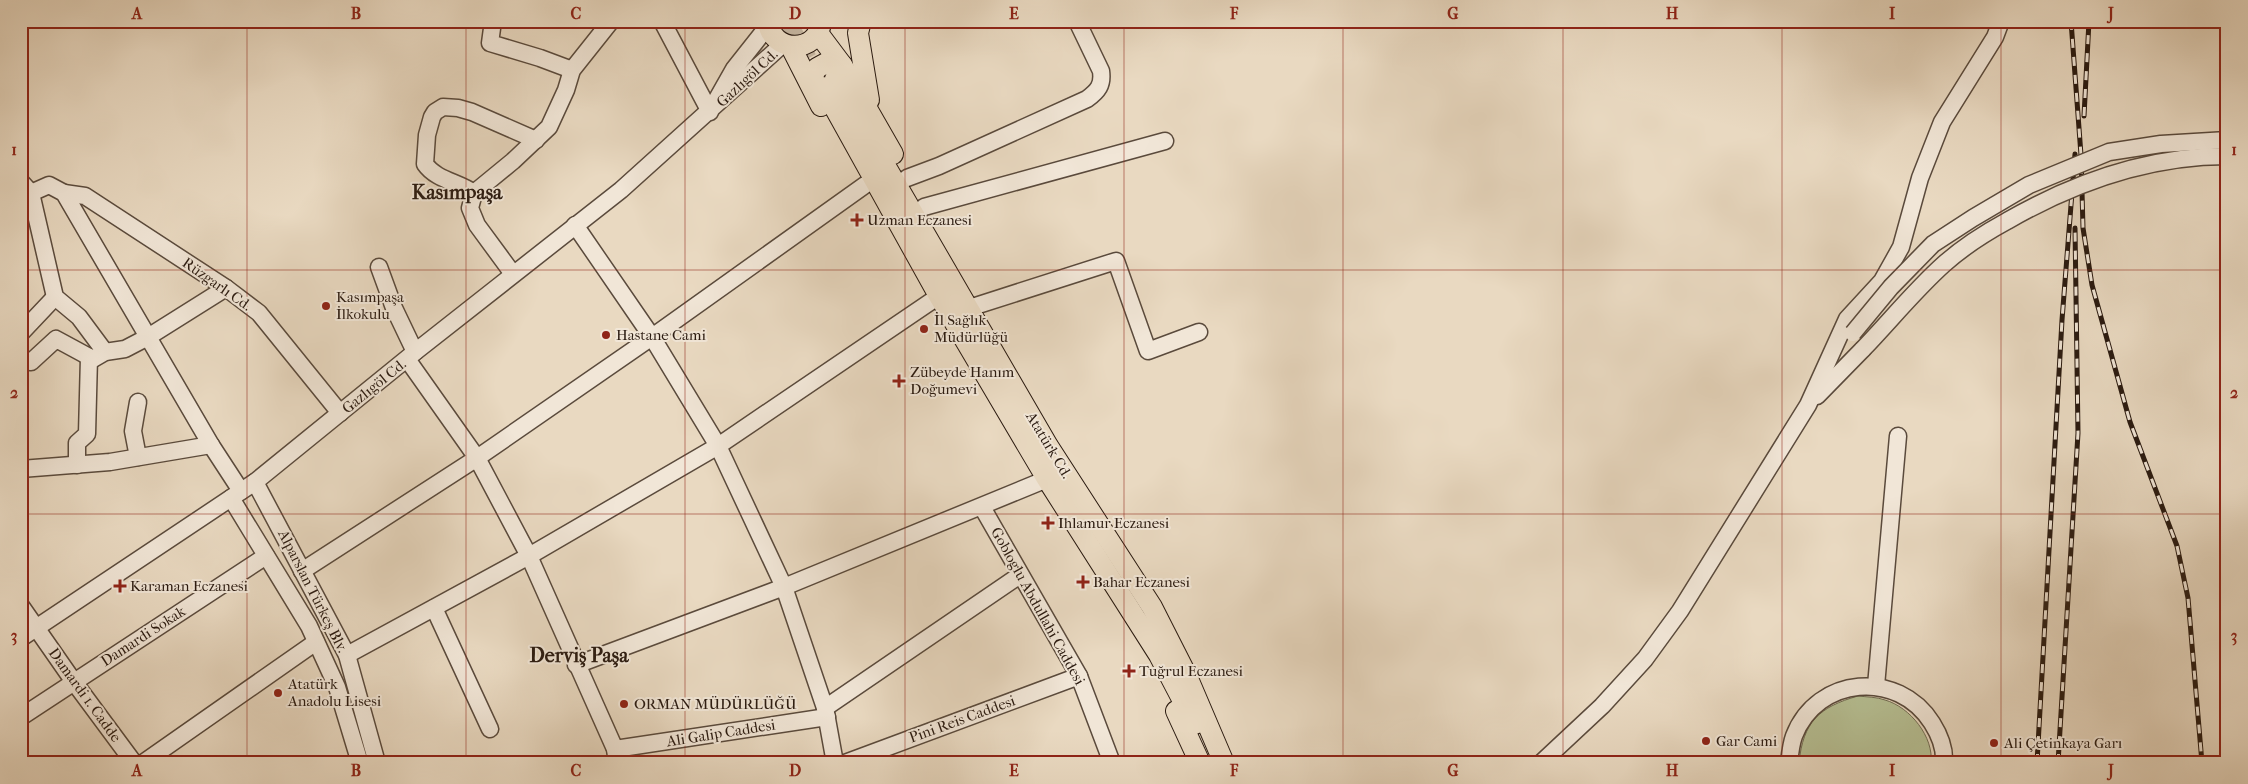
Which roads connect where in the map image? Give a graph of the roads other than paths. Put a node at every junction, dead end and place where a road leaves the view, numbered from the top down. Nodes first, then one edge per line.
1 (493, 21) edge
2 (611, 21) edge
3 (662, 21) edge
4 (861, 21) edge
5 (1077, 21) edge
6 (2001, 21) edge
7 (768, 24) edge
8 (822, 25) edge
9 (787, 45) junction
10 (572, 70) junction
11 (827, 78) junction
12 (710, 112) junction
13 (877, 123) junction
14 (536, 140) junction
15 (2227, 140) edge
16 (1165, 141) dead end
17 (2227, 156) edge
18 (906, 178) junction
19 (865, 185) junction
20 (474, 192) junction
21 (25, 193) edge
22 (64, 193) junction
23 (924, 208) junction
24 (576, 225) junction
25 (379, 268) dead end
26 (513, 274) junction
27 (226, 288) junction
28 (939, 296) junction
29 (55, 297) junction
30 (969, 308) junction
31 (1199, 332) dead end
32 (21, 333) edge
33 (148, 337) junction
34 (652, 337) junction
35 (105, 352) junction
36 (411, 356) junction
37 (89, 357) junction
38 (21, 361) edge
39 (138, 402) dead end
40 (1808, 405) junction
41 (340, 413) junction
42 (1898, 436) dead end
43 (211, 444) junction
44 (718, 446) junction
45 (138, 457) junction
46 (477, 458) junction
47 (77, 465) junction
48 (21, 469) edge
49 (1046, 479) junction
50 (255, 482) junction
51 (236, 494) junction
52 (982, 507) junction
53 (266, 556) junction
54 (529, 556) junction
55 (302, 571) junction
56 (1020, 575) junction
57 (784, 587) junction
58 (21, 606) edge
59 (1152, 607) junction
60 (434, 608) junction
61 (1130, 611) junction
62 (37, 628) junction
63 (21, 638) edge
64 (316, 642) junction
65 (347, 655) junction
66 (576, 665) junction
67 (1079, 676) junction
68 (74, 682) junction
69 (1876, 686) junction
70 (826, 712) junction
71 (21, 717) edge
72 (490, 729) dead end
73 (616, 756) edge
74 (134, 763) edge
75 (143, 763) edge
76 (360, 763) edge
77 (377, 763) edge
78 (835, 763) edge
79 (845, 763) edge
80 (1112, 763) edge
81 (1200, 763) edge
82 (1211, 763) edge
83 (1224, 763) edge
84 (1238, 763) edge
85 (1541, 763) edge
86 (1789, 763) edge
87 (1944, 763) edge

1 - 10 street
2 - 10 street
3 - 12 street
4 - 13 main road
5 - 18 street
6 - 40 street
7 - 9 main road
7 - 12 street, Gazlıgöl Cd.
8 - 9 main road
8 - 11 main road
9 - 11 main road
9 - 12 street, Gazlıgöl Cd.
10 - 14 street
11 - 13 main road
11 - 19 main road
11 - 28 main road, Atatürk Cd.
11 - 30 main road, Atatürk Cd.
12 - 24 street, Gazlıgöl Cd.
13 - 18 main road
14 - 20 street
14 - 20 street
15 - 40 street, bridge
16 - 23 street
17 - 40 street, bridge
18 - 23 main road
19 - 28 main road
19 - 34 street
20 - 26 street
21 - 22 street, Rüzgarlı Cd.
21 - 29 street
22 - 27 street, Rüzgarlı Cd.
22 - 33 street, Alparslan Türkeş Blv.
23 - 30 main road
24 - 26 street, Gazlıgöl Cd.
24 - 34 street
25 - 36 street
26 - 36 street, Gazlıgöl Cd.
27 - 33 street
27 - 41 street, Rüzgarlı Cd.
28 - 44 street
28 - 49 main road, Atatürk Cd.
29 - 32 street
29 - 35 street
30 - 31 street
30 - 59 main road, Atatürk Cd.
33 - 35 street
33 - 43 street, Alparslan Türkeş Blv.
34 - 44 street
34 - 46 street
35 - 37 street
36 - 41 street, Gazlıgöl Cd.
36 - 46 street
37 - 38 street
37 - 47 street
39 - 45 street
40 - 85 street
41 - 50 street, Gazlıgöl Cd.
42 - 69 street
43 - 45 street
43 - 51 street, Alparslan Türkeş Blv.
44 - 54 street
44 - 57 street
45 - 47 street
46 - 54 street
46 - 55 street
47 - 48 street
49 - 52 street
49 - 61 main road, Atatürk Cd.
50 - 51 street, Gazlıgöl Cd.
50 - 55 street, Alparslan Türkeş Blv.
51 - 53 street, Alparslan Türkeş Blv.
51 - 62 street, Gazlıgöl Cd.
52 - 56 street, Gobloglu Abdullahi Caddesi
52 - 57 street
53 - 64 street, Alparslan Türkeş Blv.
53 - 68 street, Damardi Sokak
54 - 60 street
54 - 66 street
55 - 65 street, Alparslan Türkeş Blv.
56 - 67 street, Gobloglu Abdullahi Caddesi
56 - 70 street
57 - 66 street
57 - 70 street
58 - 62 street, Damardi 1. Cadde
59 - 83 main road, Atatürk Cd.
59 - 84 main road
60 - 65 street
60 - 72 street
61 - 81 main road
61 - 82 main road, Atatürk Cd.
62 - 63 street, Gazlıgöl Cd.
62 - 68 street, Damardi 1. Cadde
64 - 75 street
64 - 76 street, Alparslan Türkeş Blv.
65 - 77 street, Alparslan Türkeş Blv.
66 - 73 street
67 - 79 street, Pini Reis Caddesi
67 - 80 street, Gobloglu Abdullahi Caddesi
68 - 71 street, Damardi Sokak
68 - 74 street, Damardi 1. Cadde
69 - 86 street
69 - 87 street
70 - 73 street, Ali Galip Caddesi
70 - 78 street

